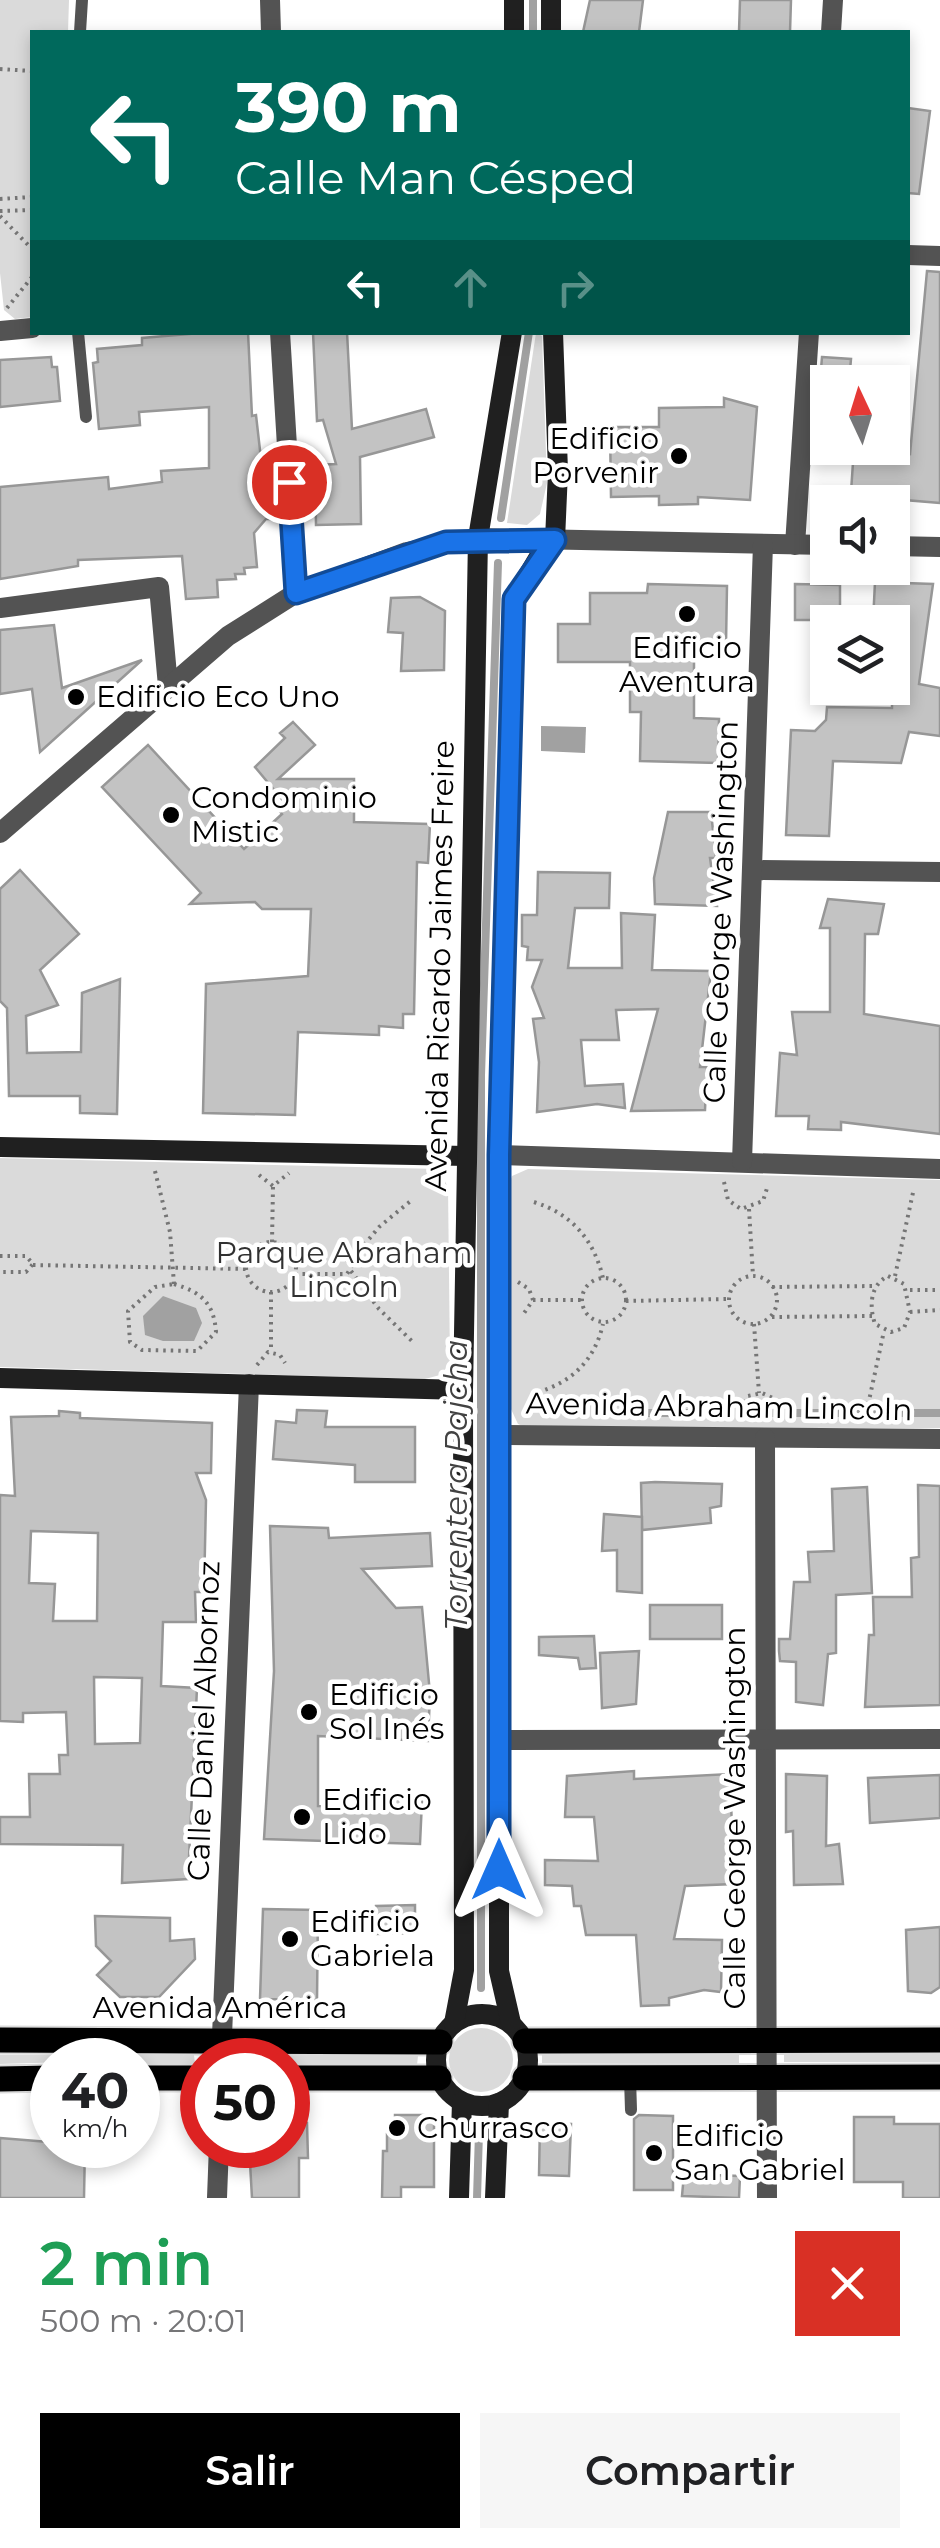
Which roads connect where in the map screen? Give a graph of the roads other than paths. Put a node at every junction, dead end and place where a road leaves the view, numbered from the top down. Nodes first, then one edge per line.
1 (82, 0) edge
2 (270, 0) edge
3 (514, 0) edge
4 (551, 0) edge
5 (833, 0) edge
6 (80, 30) edge
7 (270, 30) edge
8 (514, 30) edge
9 (551, 30) edge
10 (831, 30) edge
11 (910, 255) edge
12 (940, 256) edge
13 (2, 322) edge
14 (30, 328) edge
15 (78, 335) edge
16 (280, 335) edge
17 (512, 335) edge
18 (552, 335) edge
19 (809, 335) edge
20 (86, 417) dead end
21 (478, 538) junction
22 (555, 540) junction
23 (763, 544) junction
24 (795, 545) junction
25 (810, 545) edge
26 (910, 546) edge
27 (940, 547) edge
28 (296, 593) junction
29 (0, 608) edge
30 (168, 686) junction
31 (0, 833) edge
32 (752, 870) junction
33 (940, 872) edge
34 (0, 1147) edge
35 (499, 1155) junction
36 (466, 1156) junction
37 (742, 1162) junction
38 (940, 1168) edge
39 (253, 1377) junction
40 (0, 1378) edge
41 (462, 1390) junction
42 (773, 1431) junction
43 (497, 1435) junction
44 (940, 1439) edge
45 (763, 1739) junction
46 (940, 1739) edge
47 (499, 1740) junction
48 (447, 2032) junction
49 (518, 2032) junction
50 (223, 2038) edge
51 (0, 2040) edge
52 (940, 2040) edge
53 (765, 2041) junction
54 (310, 2043) edge
55 (180, 2048) edge
56 (940, 2077) edge
57 (0, 2078) edge
58 (30, 2078) edge
59 (310, 2078) edge
60 (439, 2078) junction
61 (526, 2078) junction
62 (630, 2078) junction
63 (766, 2079) junction
64 (462, 2102) junction
65 (500, 2103) junction
66 (631, 2110) dead end
67 (218, 2168) edge
68 (217, 2198) edge
69 (459, 2198) edge
70 (495, 2198) edge
71 (767, 2198) edge

1 - 6 lane
2 - 7 street
3 - 8 main road
4 - 9 main road
5 - 10 street
11 - 12 street
13 - 14 street
15 - 20 lane
16 - 28 street
17 - 21 main road, Avenida Ricardo Jaimes Freire
18 - 22 main road
19 - 24 street
21 - 22 street
21 - 28 street
21 - 36 main road, Avenida Ricardo Jaimes Freire
22 - 23 street
22 - 35 main road, Avenida Ricardo Jaimes Freire
23 - 24 street
23 - 32 street, Calle George Washington
24 - 25 street
26 - 27 street
28 - 30 street
29 - 30 street
30 - 31 street
32 - 33 street
32 - 37 street, Calle George Washington
34 - 36 main road
35 - 37 street
35 - 43 main road, Avenida Ricardo Jaimes Freire
36 - 41 main road, Avenida Ricardo Jaimes Freire
37 - 38 street
39 - 40 main road
39 - 41 main road
39 - 50 street, Calle Daniel Albornoz
41 - 48 main road, Avenida Ricardo Jaimes Freire
42 - 43 street, Avenida Abraham Lincoln
42 - 44 street, Avenida Abraham Lincoln
42 - 45 street, Calle George Washington
43 - 47 main road, Avenida Ricardo Jaimes Freire
45 - 46 street
45 - 47 street
45 - 53 street, Calle George Washington
47 - 49 main road, Avenida Ricardo Jaimes Freire
48 - 49 main road
48 - 54 main road, Avenida América
48 - 60 main road
49 - 53 main road
49 - 61 main road
51 - 55 main road, Avenida América
52 - 53 main road
53 - 63 street, Calle George Washington
56 - 63 main road
57 - 58 main road
59 - 60 main road
60 - 64 main road
61 - 62 main road
61 - 65 main road
62 - 63 main road
62 - 66 lane
63 - 71 street, Calle George Washington
64 - 65 main road
64 - 69 main road
65 - 70 main road
67 - 68 street

